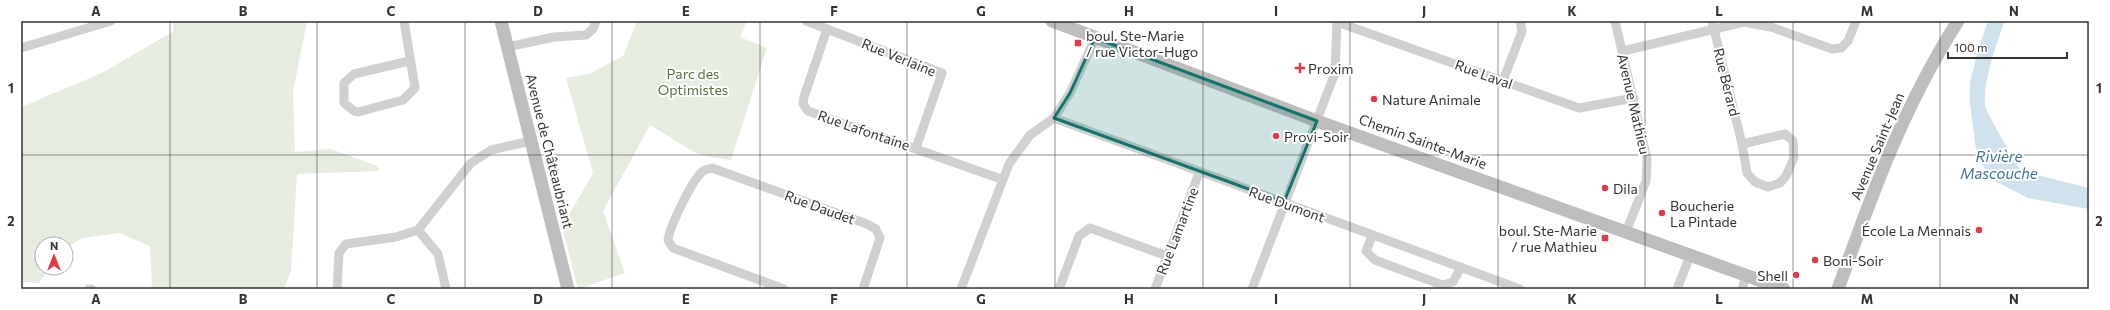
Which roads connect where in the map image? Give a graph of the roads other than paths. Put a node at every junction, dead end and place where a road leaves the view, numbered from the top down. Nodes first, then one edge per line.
1 (110, 21) edge
2 (404, 21) edge
3 (501, 21) edge
4 (596, 21) edge
5 (806, 21) edge
6 (1052, 21) edge
7 (1520, 21) edge
8 (1615, 21) edge
9 (1856, 21) edge
10 (1958, 21) edge
11 (1337, 22) edge
12 (1713, 25) edge
13 (827, 30) junction
14 (1095, 38) junction
15 (21, 46) edge
16 (507, 48) junction
17 (1622, 51) junction
18 (409, 61) junction
19 (1503, 81) junction
20 (1634, 98) junction
21 (1054, 118) junction
22 (1317, 121) junction
23 (531, 140) junction
24 (1742, 144) junction
25 (916, 148) junction
26 (1199, 172) junction
27 (1001, 179) junction
28 (1284, 202) junction
29 (418, 230) junction
30 (1626, 232) junction
31 (1372, 236) junction
32 (1167, 256) junction
33 (1690, 256) junction
34 (1461, 267) junction
35 (1746, 276) junction
36 (768, 286) edge
37 (89, 289) edge
38 (92, 289) edge
39 (337, 289) edge
40 (446, 289) edge
41 (568, 289) edge
42 (784, 289) edge
43 (863, 289) edge
44 (961, 289) edge
45 (1060, 289) edge
46 (1155, 289) edge
47 (1252, 289) edge
48 (1520, 289) edge
49 (1677, 289) edge
50 (1742, 289) edge
51 (1784, 289) edge
52 (1838, 289) edge

1 - 15 street
2 - 18 street
3 - 16 street, Avenue de Châteaubriant
4 - 16 street
5 - 13 street, Rue Verlaine
6 - 14 street, Chemin Sainte-Marie
7 - 19 street
8 - 17 street, Avenue Mathieu
9 - 12 street
10 - 52 street, Avenue Saint-Jean
11 - 19 street, Rue Laval
11 - 22 street
12 - 17 street
12 - 24 street, Rue Bérard
13 - 25 street, Rue Lafontaine
13 - 25 street, Rue Verlaine
14 - 21 street
14 - 22 street, Chemin Sainte-Marie
16 - 23 street, Avenue de Châteaubriant
17 - 20 street, Avenue Mathieu
18 - 18 street
19 - 20 street, Rue Laval
20 - 30 street, Avenue Mathieu
21 - 26 street, Rue Dumont
21 - 27 street
22 - 28 street
22 - 30 street, Chemin Sainte-Marie
23 - 29 street
23 - 41 street, Avenue de Châteaubriant
24 - 24 street, Rue Bérard
25 - 27 street, Rue Lafontaine
26 - 28 street, Rue Dumont
26 - 32 street, Rue Lamartine
27 - 44 street
28 - 31 street, Rue Dumont
28 - 47 street
29 - 39 street
29 - 40 street
30 - 33 street, Chemin Sainte-Marie
31 - 34 street, Rue Dumont
31 - 34 street
32 - 45 street
32 - 46 street, Rue Lamartine
33 - 35 street, Chemin Sainte-Marie
33 - 49 street
34 - 48 street, Rue Dumont
35 - 50 street
35 - 51 street, Chemin Sainte-Marie
36 - 42 street
36 - 43 street, Rue Daudet
37 - 38 street

